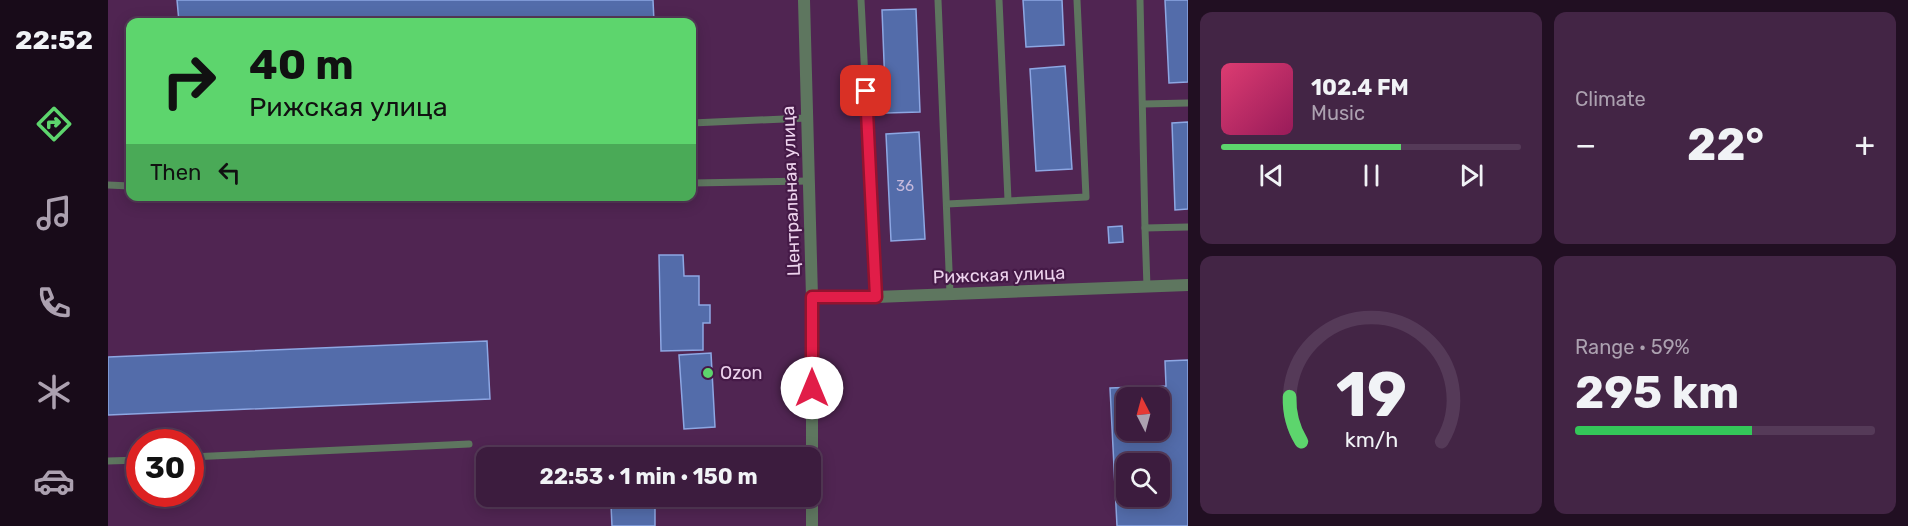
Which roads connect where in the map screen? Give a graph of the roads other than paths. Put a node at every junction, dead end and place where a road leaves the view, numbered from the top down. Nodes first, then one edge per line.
1 (804, 0) edge
2 (861, 0) edge
3 (938, 0) edge
4 (999, 0) edge
5 (1077, 0) edge
6 (1140, 0) edge
7 (1188, 103) edge
8 (1143, 104) junction
9 (807, 118) junction
10 (696, 123) edge
11 (810, 181) junction
12 (696, 183) edge
13 (108, 185) edge
14 (126, 186) edge
15 (1008, 200) junction
16 (947, 204) junction
17 (1188, 227) edge
18 (1145, 228) junction
19 (1188, 285) edge
20 (1147, 288) junction
21 (950, 294) junction
22 (812, 297) junction
23 (876, 297) junction
24 (469, 444) dead end
25 (204, 456) edge
26 (126, 460) edge
27 (108, 461) edge
28 (812, 526) edge

1 - 9 street, Центральная улица
2 - 23 lane
3 - 16 lane
4 - 15 lane
5 - 15 lane
6 - 8 lane
7 - 8 lane
8 - 18 lane
9 - 10 lane
9 - 11 street, Центральная улица
11 - 12 lane
11 - 22 street, Центральная улица
13 - 14 lane
15 - 16 lane
16 - 21 lane
17 - 18 lane
18 - 20 lane
19 - 20 street, Рижская улица
20 - 21 street, Рижская улица
21 - 23 street, Рижская улица
22 - 23 street, Рижская улица
22 - 28 street, Центральная улица
24 - 25 lane
26 - 27 lane

